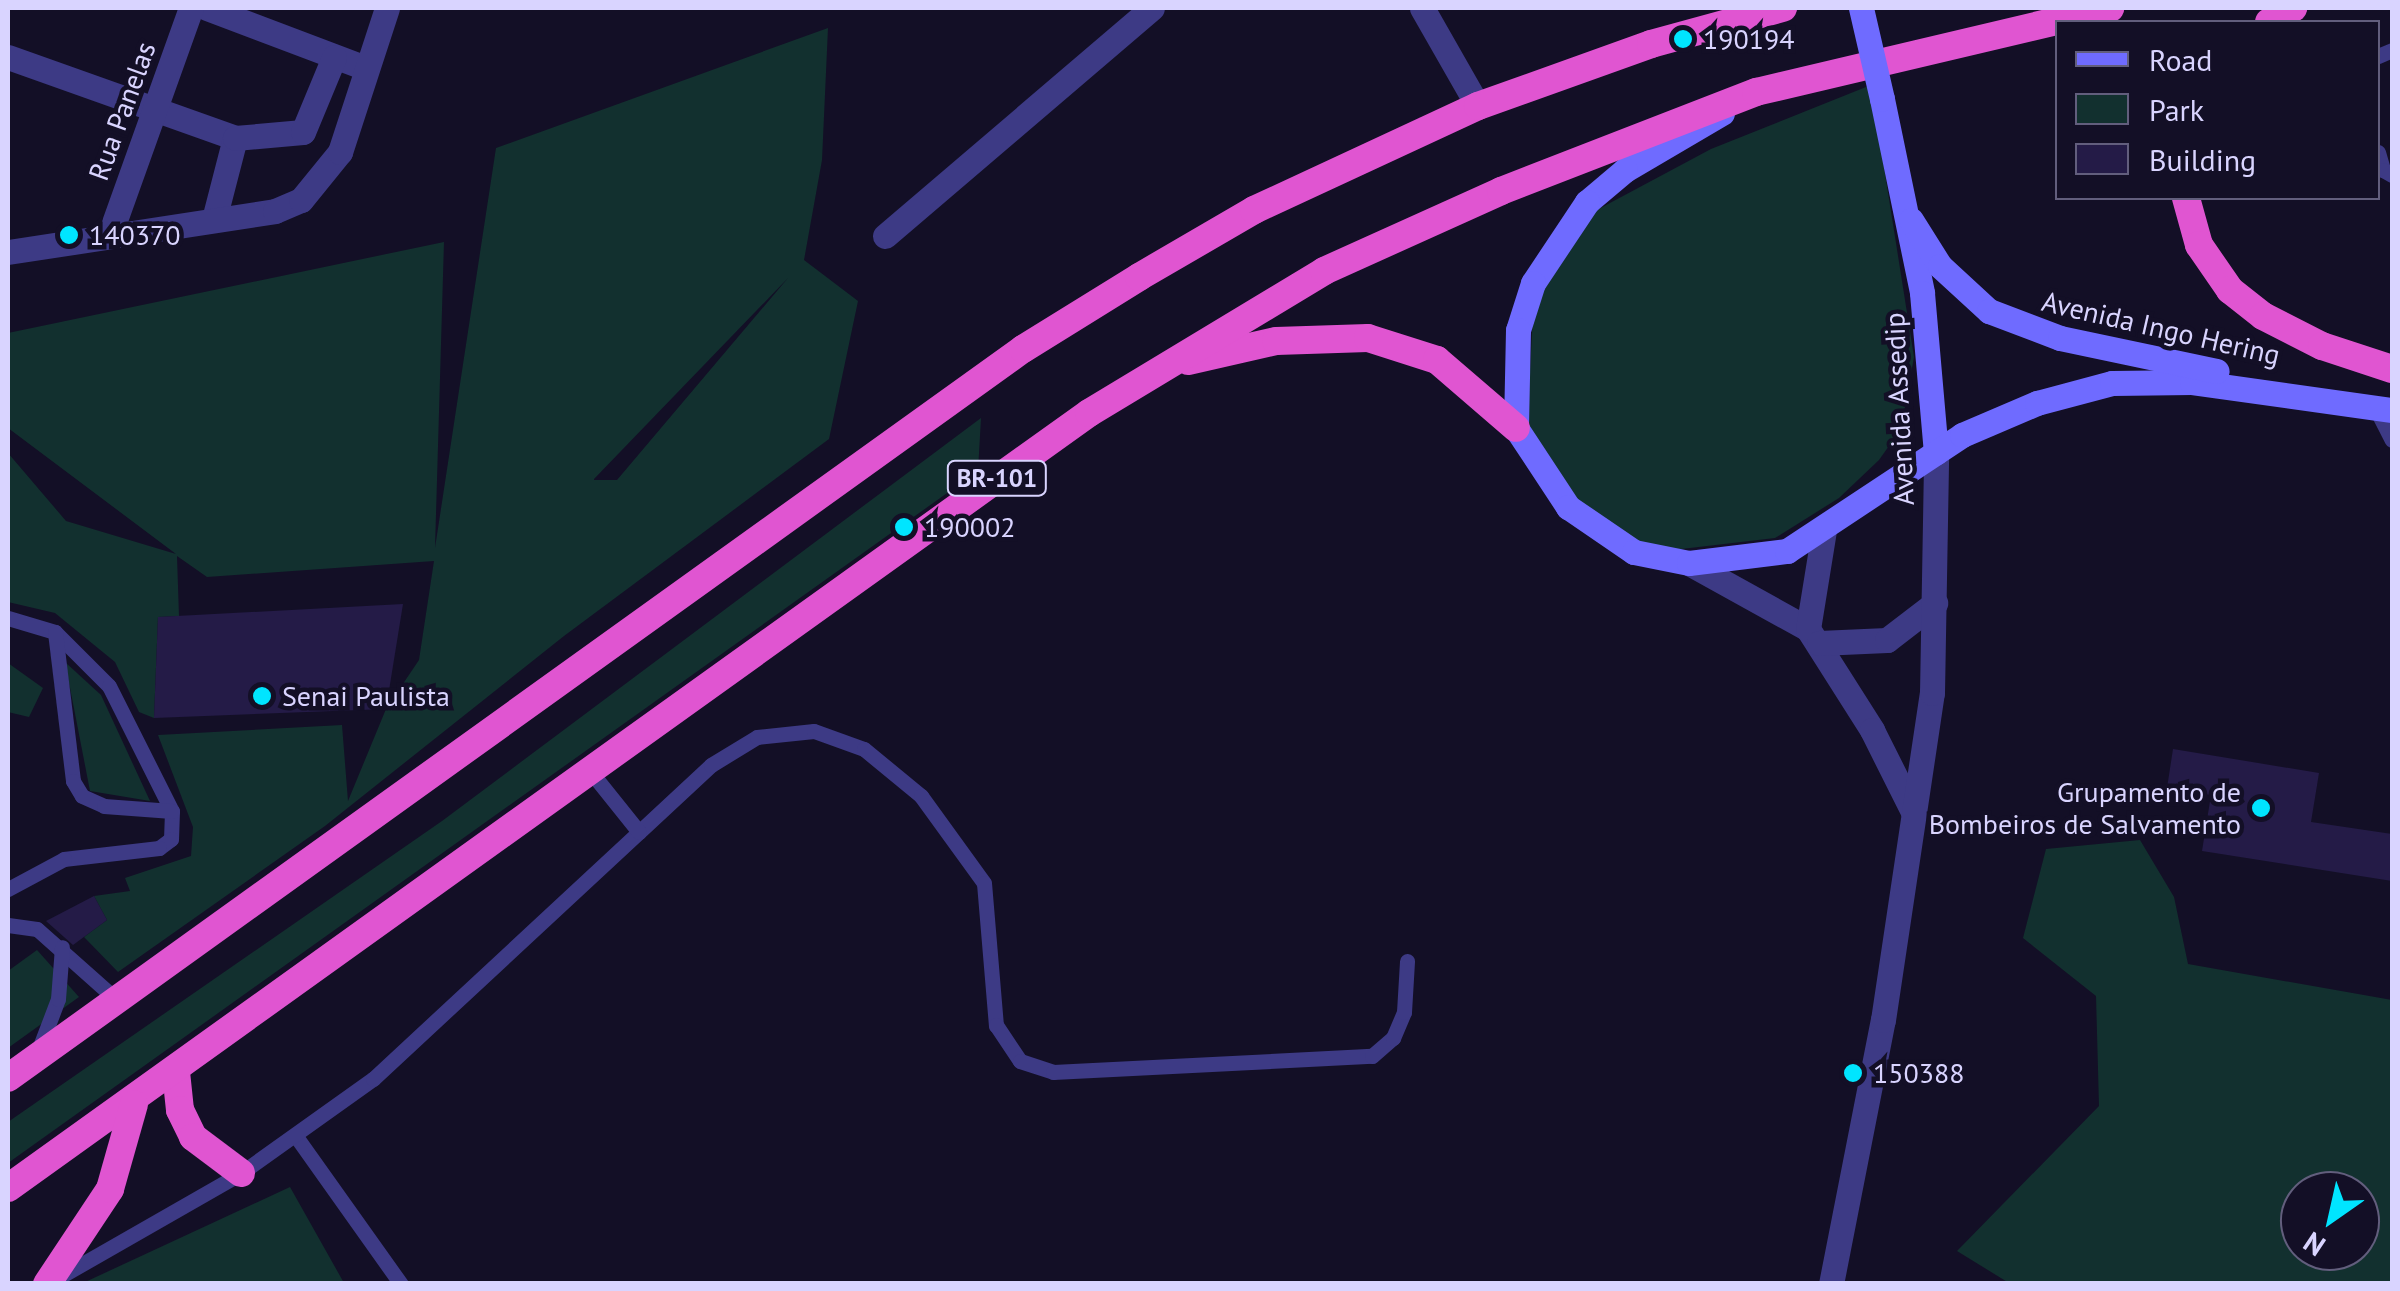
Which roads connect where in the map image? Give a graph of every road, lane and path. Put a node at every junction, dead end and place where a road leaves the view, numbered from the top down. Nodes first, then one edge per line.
1 (191, 8) edge
2 (207, 8) edge
3 (387, 8) edge
4 (1152, 8) edge
5 (1422, 8) edge
6 (1783, 8) edge
7 (1861, 8) edge
8 (2110, 8) edge
9 (2059, 20) edge
10 (2055, 21) edge
11 (8, 56) edge
12 (334, 57) junction
13 (366, 68) junction
14 (1756, 92) junction
15 (1478, 106) junction
16 (156, 108) junction
17 (234, 138) junction
18 (2187, 200) edge
19 (214, 219) junction
20 (1911, 220) junction
21 (110, 234) junction
22 (885, 236) dead end
23 (8, 252) edge
24 (1162, 367) junction
25 (2392, 369) edge
26 (2324, 396) junction
27 (2383, 407) edge
28 (1516, 428) junction
29 (2392, 440) edge
30 (1936, 452) junction
31 (1824, 530) junction
32 (1689, 563) junction
33 (1935, 604) junction
34 (8, 618) edge
35 (55, 632) junction
36 (1814, 636) junction
37 (586, 768) junction
38 (172, 811) junction
39 (1913, 812) junction
40 (639, 832) junction
41 (8, 888) edge
42 (8, 926) edge
43 (62, 946) junction
44 (1407, 960) dead end
45 (116, 1000) junction
46 (34, 1059) junction
47 (176, 1072) junction
48 (8, 1078) edge
49 (134, 1104) junction
50 (295, 1135) junction
51 (242, 1173) junction
52 (8, 1188) edge
53 (48, 1284) edge
54 (401, 1284) edge
55 (1831, 1284) edge

1 - 16 street, Rua Panelas
2 - 12 street
3 - 13 street
4 - 22 street
5 - 15 street
6 - 15 highway
7 - 20 main road, Avenida Assedip, bridge
8 - 9 highway, BR-101
10 - 14 highway, BR-101
11 - 16 street
12 - 13 street
12 - 17 street
13 - 19 street
14 - 24 highway, BR-101
14 - 28 main road
15 - 45 highway
16 - 17 street
16 - 21 street, Rua Panelas
17 - 19 street
18 - 25 highway
19 - 21 street
20 - 26 main road, Avenida Ingo Hering
20 - 30 main road, Avenida Assedip
21 - 23 street
24 - 28 highway
24 - 37 highway, BR-101
26 - 27 main road, Avenida Ingo Hering
26 - 30 main road, Avenida Ingo Hering
27 - 29 lane
28 - 32 main road, Avenida Ingo Hering
30 - 31 main road, Avenida Ingo Hering
30 - 33 street, Avenida Assedip
31 - 32 main road, Avenida Ingo Hering
31 - 36 street
32 - 36 street
33 - 36 street
33 - 39 street, Avenida Assedip
34 - 35 lane
35 - 38 lane
35 - 38 lane
36 - 39 street
37 - 40 lane
37 - 47 highway, BR-101
38 - 41 lane
39 - 55 street, Avenida Assedip
40 - 44 lane
40 - 50 lane
42 - 43 lane
43 - 45 lane
43 - 46 lane
45 - 46 highway
46 - 48 highway
47 - 49 highway, BR-101
47 - 51 highway
49 - 52 highway, BR-101
49 - 53 highway
50 - 51 lane
50 - 54 lane
51 - 53 lane

